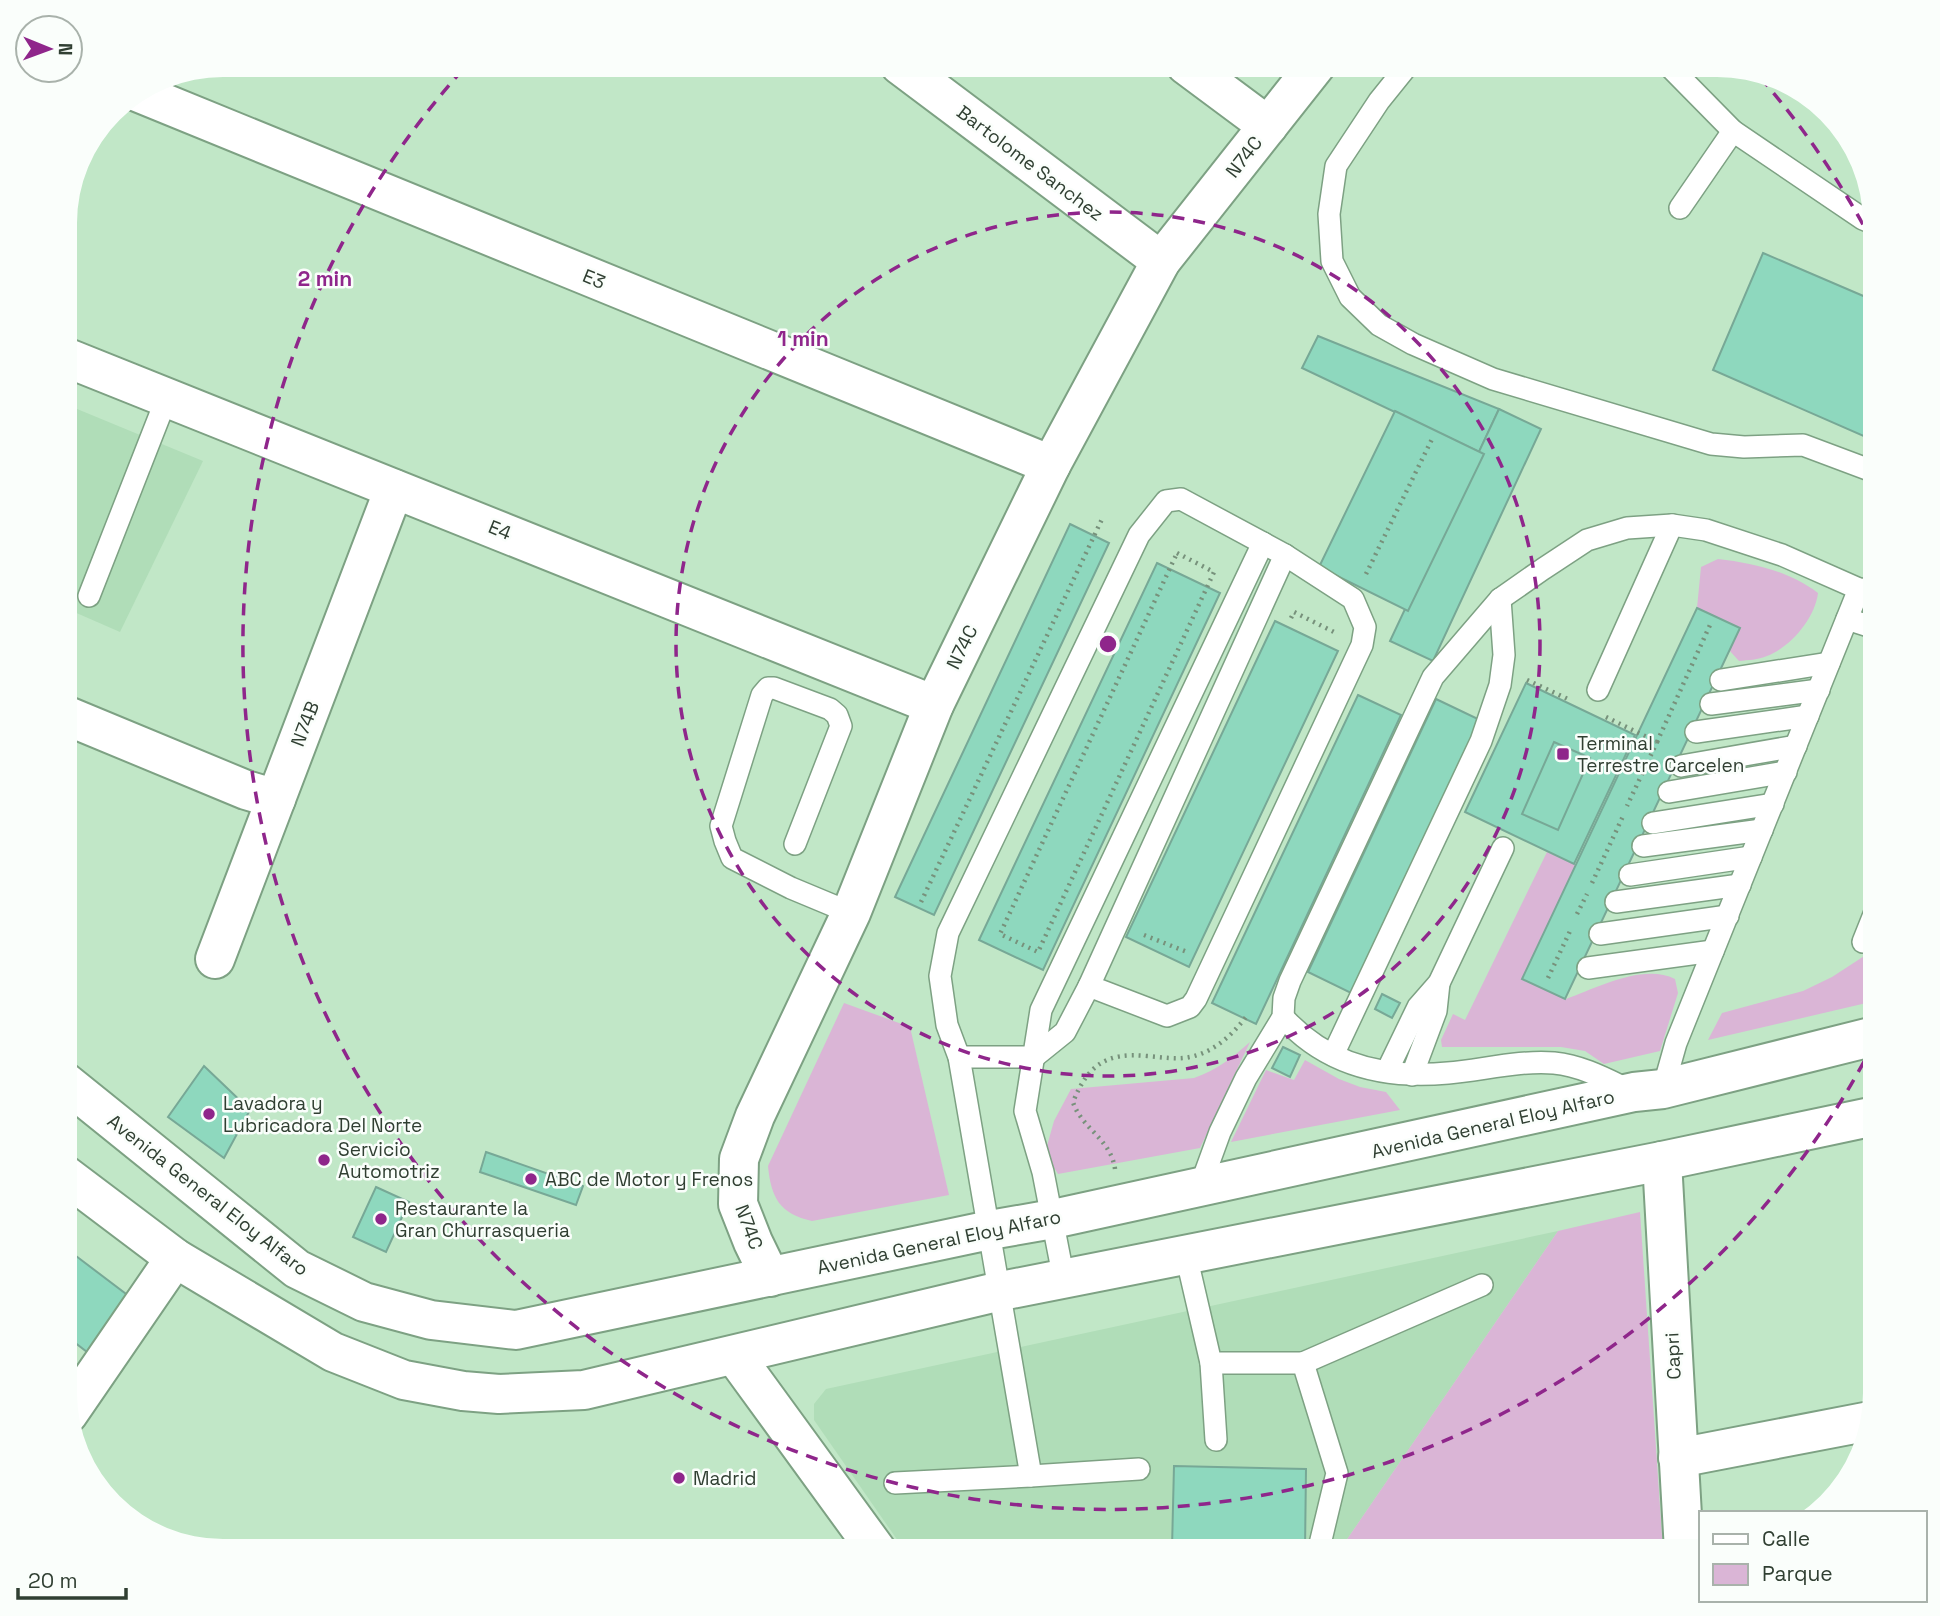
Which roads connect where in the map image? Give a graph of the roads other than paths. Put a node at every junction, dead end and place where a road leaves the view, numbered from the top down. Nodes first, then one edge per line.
1 (916, 77) edge
2 (1202, 77) edge
3 (1307, 77) edge
4 (1398, 77) edge
5 (1680, 77) edge
6 (150, 97) edge
7 (1268, 126) junction
8 (1733, 131) junction
9 (1680, 208) dead end
10 (1863, 219) edge
11 (1161, 261) junction
12 (77, 362) edge
13 (167, 397) junction
14 (1051, 465) junction
15 (1863, 467) edge
16 (394, 489) junction
17 (1672, 525) junction
18 (1263, 543) junction
19 (1285, 555) junction
20 (1863, 587) edge
21 (1863, 595) edge
22 (89, 596) dead end
23 (1500, 599) junction
24 (1847, 619) junction
25 (1863, 624) edge
26 (1829, 663) junction
27 (1721, 680) dead end
28 (1598, 690) dead end
29 (1819, 690) junction
30 (1711, 704) dead end
31 (934, 705) junction
32 (1808, 716) junction
33 (77, 720) edge
34 (1696, 732) dead end
35 (1796, 746) junction
36 (1681, 766) dead end
37 (1786, 772) junction
38 (1669, 792) dead end
39 (276, 799) junction
40 (1773, 804) junction
41 (1653, 823) dead end
42 (1762, 830) junction
43 (795, 844) dead end
44 (1643, 846) dead end
45 (1503, 848) dead end
46 (1751, 857) junction
47 (1630, 875) dead end
48 (1740, 885) junction
49 (1616, 902) dead end
50 (851, 913) junction
51 (1728, 916) junction
52 (1600, 934) dead end
53 (1713, 951) junction
54 (215, 959) dead end
55 (1588, 968) dead end
56 (1439, 983) junction
57 (1089, 986) junction
58 (1283, 1017) junction
59 (1863, 1040) edge
60 (1333, 1055) junction
61 (959, 1057) junction
62 (1034, 1057) junction
63 (1387, 1071) junction
64 (1412, 1075) junction
65 (1648, 1091) junction
66 (77, 1092) edge
67 (1863, 1119) edge
68 (1662, 1161) junction
69 (77, 1184) edge
70 (1200, 1187) junction
71 (1053, 1219) junction
72 (990, 1230) junction
73 (1186, 1255) junction
74 (175, 1258) junction
75 (770, 1277) junction
76 (1063, 1280) junction
77 (1482, 1285) dead end
78 (1001, 1291) junction
79 (735, 1356) junction
80 (1211, 1363) junction
81 (1303, 1363) junction
82 (77, 1401) edge
83 (1859, 1423) edge
84 (1216, 1440) dead end
85 (1678, 1458) junction
86 (1139, 1469) dead end
87 (1031, 1476) junction
88 (895, 1483) dead end
89 (868, 1539) edge
90 (1321, 1539) edge
91 (1683, 1539) edge

1 - 11 street, Bartolome Sanchez
2 - 7 street
3 - 7 street, N74C
4 - 15 lane
5 - 8 lane
6 - 14 street, E3
7 - 11 street, N74C
8 - 9 lane
8 - 10 lane
11 - 14 street, N74C
12 - 13 street, E4
13 - 16 street, E4
13 - 22 lane
14 - 31 street, N74C
16 - 31 street, E4
16 - 39 street, N74B
17 - 20 lane
17 - 23 lane
17 - 28 lane
18 - 19 lane
18 - 61 lane
18 - 62 lane
19 - 57 lane
19 - 57 lane
21 - 24 lane
23 - 58 lane
23 - 60 lane
24 - 25 lane
24 - 26 lane
26 - 27 lane
26 - 29 lane
29 - 30 lane
29 - 32 lane
31 - 50 street, N74C
32 - 34 lane
32 - 35 lane
33 - 39 street
35 - 36 lane
35 - 37 lane
37 - 38 lane
37 - 40 lane
39 - 54 street, N74B
40 - 41 lane
40 - 42 lane
42 - 44 lane
42 - 46 lane
43 - 50 lane
45 - 56 lane
46 - 47 lane
46 - 48 lane
48 - 49 lane
48 - 51 lane
50 - 75 street, N74C
51 - 52 lane
51 - 53 lane
53 - 55 lane
53 - 65 lane
56 - 63 lane
56 - 64 lane
57 - 62 lane
58 - 60 lane
58 - 70 lane
59 - 65 street, Avenida General Eloy Alfaro
60 - 63 lane
61 - 62 lane
61 - 72 lane
62 - 71 lane
63 - 64 lane
64 - 65 lane
65 - 70 street, Avenida General Eloy Alfaro
66 - 75 street, Avenida General Eloy Alfaro
67 - 68 street
68 - 73 street
68 - 85 street, Capri
69 - 74 street
70 - 71 street, Avenida General Eloy Alfaro
71 - 72 street, Avenida General Eloy Alfaro
71 - 76 lane
72 - 75 street, Avenida General Eloy Alfaro
72 - 78 lane
73 - 76 street
73 - 80 lane
74 - 79 street
74 - 82 street
76 - 78 street
77 - 81 lane
78 - 79 street
78 - 87 lane
79 - 89 street
80 - 81 lane
80 - 84 lane
81 - 90 lane
83 - 85 street
85 - 91 street, Capri
86 - 87 lane
87 - 88 lane

